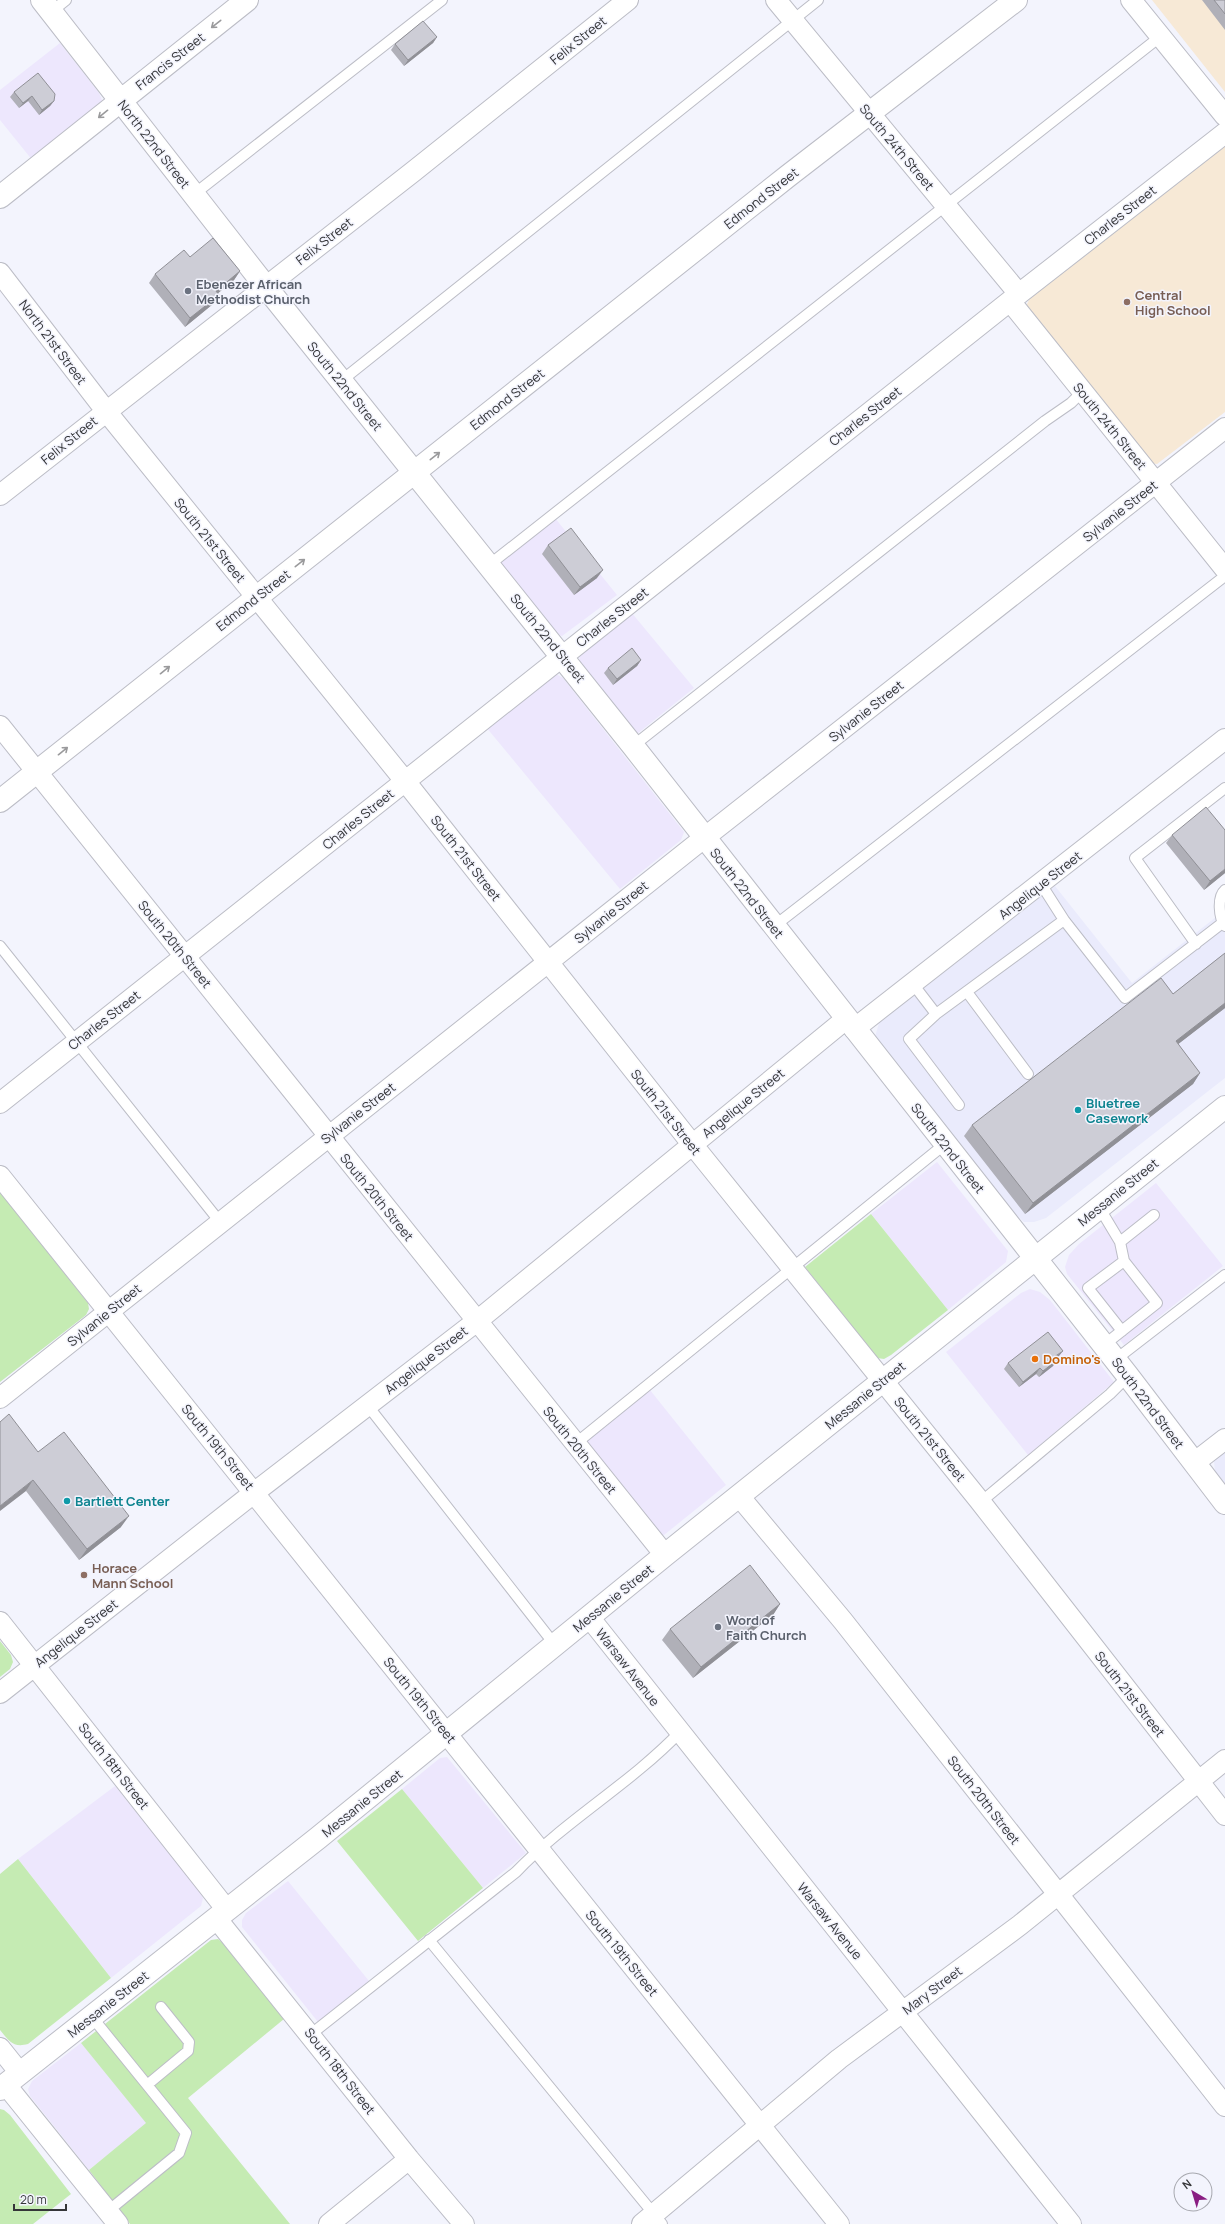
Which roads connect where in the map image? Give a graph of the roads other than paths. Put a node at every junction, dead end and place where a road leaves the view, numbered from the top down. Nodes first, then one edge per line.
1 (247, 0) edge
2 (442, 0) edge
3 (628, 0) edge
4 (776, 0) edge
5 (818, 0) edge
6 (1016, 0) edge
7 (1131, 0) edge
8 (53, 4) edge
9 (793, 20) junction
10 (1161, 36) junction
11 (120, 100) junction
12 (870, 113) junction
13 (1225, 116) edge
14 (1225, 133) edge
15 (193, 195) junction
16 (0, 197) edge
17 (946, 206) junction
18 (0, 272) edge
19 (266, 287) junction
20 (1014, 297) junction
21 (341, 381) junction
22 (1082, 392) junction
23 (106, 411) junction
24 (1225, 428) edge
25 (414, 472) junction
26 (1156, 483) junction
27 (0, 495) edge
28 (489, 565) junction
29 (1225, 568) edge
30 (1225, 576) edge
31 (256, 597) junction
32 (562, 656) junction
33 (0, 726) edge
34 (1225, 739) edge
35 (633, 746) junction
36 (37, 772) junction
37 (405, 781) junction
38 (1225, 788) edge
39 (0, 801) edge
40 (704, 838) junction
41 (1042, 884) junction
42 (1225, 890) edge
43 (1064, 920) junction
44 (1224, 923) edge
45 (773, 927) junction
46 (1196, 944) junction
47 (0, 946) edge
48 (184, 957) junction
49 (548, 962) junction
50 (913, 984) junction
51 (967, 992) junction
52 (936, 1014) junction
53 (850, 1024) junction
54 (77, 1042) junction
55 (1028, 1074) dead end
56 (0, 1103) edge
57 (959, 1105) dead end
58 (1225, 1107) edge
59 (329, 1136) junction
60 (692, 1144) junction
61 (946, 1144) junction
62 (0, 1176) edge
63 (1099, 1207) junction
64 (1154, 1215) dead end
65 (220, 1222) junction
66 (1120, 1242) junction
67 (1035, 1259) junction
68 (1124, 1261) junction
69 (792, 1268) junction
70 (1225, 1275) edge
71 (109, 1312) junction
72 (477, 1321) junction
73 (1122, 1331) junction
74 (1116, 1360) junction
75 (882, 1380) junction
76 (0, 1398) edge
77 (368, 1406) junction
78 (1225, 1439) edge
79 (576, 1444) junction
80 (1194, 1463) junction
81 (255, 1492) junction
82 (739, 1496) junction
83 (979, 1500) junction
84 (1225, 1503) edge
85 (665, 1555) junction
86 (589, 1618) junction
87 (0, 1622) edge
88 (555, 1645) junction
89 (35, 1665) junction
90 (0, 1694) edge
91 (680, 1732) junction
92 (447, 1733) junction
93 (1225, 1760) edge
94 (1199, 1782) junction
95 (1225, 1815) edge
96 (538, 1848) junction
97 (1057, 1894) junction
98 (222, 1914) junction
99 (429, 1940) junction
100 (161, 2007) dead end
101 (903, 2012) junction
102 (92, 2017) junction
103 (310, 2035) junction
104 (0, 2048) edge
105 (8, 2082) edge
106 (147, 2085) junction
107 (1225, 2106) edge
108 (761, 2125) junction
109 (409, 2159) junction
110 (113, 2218) edge
111 (653, 2221) edge
112 (329, 2224) edge
113 (464, 2224) edge
114 (839, 2224) edge
115 (1072, 2224) edge

1 -> 11 street, Francis Street
2 - 15 lane
3 - 19 street, Felix Street
4 - 9 street, South 24th Street
5 - 9 lane
6 - 12 street, Edmond Street
7 - 10 street
8 - 11 street, North 22nd Street
9 - 12 street, South 24th Street
9 - 21 lane
10 - 13 street
10 - 17 lane
11 - 15 street, North 22nd Street
11 -> 16 street, Francis Street
12 - 17 street, South 24th Street
25 -> 12 street, Edmond Street
14 - 20 street, Charles Street
15 - 19 street, North 22nd Street
17 - 20 street, South 24th Street
17 - 28 lane
18 - 23 street, North 21st Street
19 - 21 street, South 22nd Street
19 - 23 street, Felix Street
20 - 22 street, South 24th Street
20 - 32 street, Charles Street
21 - 25 street, South 22nd Street
22 - 26 street, South 24th Street
22 - 35 lane
23 - 27 street, Felix Street
23 - 31 street, South 21st Street
24 - 26 street, Sylvanie Street
25 - 28 street, South 22nd Street
31 -> 25 street, Edmond Street
26 - 29 street, South 24th Street
26 - 40 street, Sylvanie Street
28 - 32 street, South 22nd Street
30 - 45 lane
36 -> 31 street, Edmond Street
31 - 37 street, South 21st Street
32 - 35 street, South 22nd Street
32 - 37 street, Charles Street
33 - 36 street, South 20th Street
34 - 41 street, Angelique Street
35 - 40 street, South 22nd Street
36 - 39 street, Edmond Street
36 - 48 street, South 20th Street
37 - 48 street, Charles Street
37 - 49 street, South 21st Street
38 - 46 lane
40 - 45 street, South 22nd Street
40 - 49 street, Sylvanie Street
41 - 43 lane
41 - 50 street, Angelique Street
42 - 44 lane
43 - 46 lane
43 - 51 lane
44 - 46 lane
45 - 53 street, South 22nd Street
47 - 54 lane
48 - 54 street, Charles Street
48 - 59 street, South 20th Street
49 - 59 street, Sylvanie Street
49 - 60 street, South 21st Street
50 - 52 lane
50 - 53 street, Angelique Street
51 - 52 lane
51 - 55 lane
52 - 57 lane
53 - 60 street, Angelique Street
53 - 61 street, South 22nd Street
54 - 56 street, Charles Street
54 - 65 lane
58 - 63 street, Messanie Street
59 - 65 street, Sylvanie Street
59 - 72 street, South 20th Street
60 - 69 street, South 21st Street
60 - 72 street, Angelique Street
61 - 67 street, South 22nd Street
61 - 69 lane
62 - 71 street, South 19th Street
63 - 66 lane
63 - 67 street, Messanie Street
64 - 66 lane
65 - 71 street, Sylvanie Street
66 - 68 lane
67 - 74 street, South 22nd Street
67 - 75 street, Messanie Street
68 - 73 lane
68 - 73 lane
69 - 75 street, South 21st Street
69 - 79 lane
70 - 74 lane
71 - 76 street, Sylvanie Street
71 - 81 street, South 19th Street
72 - 77 street, Angelique Street
72 - 79 street, South 20th Street
73 - 74 lane
74 - 80 street, South 22nd Street
74 - 83 lane
75 - 82 street, Messanie Street
75 - 83 street, South 21st Street
77 - 81 street, Angelique Street
77 - 88 lane
78 - 80 street
79 - 85 street, South 20th Street
80 - 84 street, South 22nd Street
81 - 89 street, Angelique Street
81 - 92 street, South 19th Street
82 - 85 street, Messanie Street
82 - 97 street, South 20th Street
83 - 94 street, South 21st Street
85 - 86 street, Messanie Street
86 - 88 street, Messanie Street
86 - 91 street, Warsaw Avenue
87 - 89 street, South 18th Street
88 - 92 street, Messanie Street
89 - 90 street, Angelique Street
89 - 98 street, South 18th Street
91 - 96 lane
91 - 101 street, Warsaw Avenue
92 - 96 street, South 19th Street
92 - 98 street, Messanie Street
93 - 94 street, Mary Street
94 - 95 street, South 21st Street
94 - 97 street, Mary Street
96 - 99 lane
96 - 108 street, South 19th Street
97 - 101 street, Mary Street
97 - 107 street, South 20th Street
98 - 102 street, Messanie Street
98 - 103 street, South 18th Street
99 - 103 lane
99 - 111 lane
100 - 106 lane
101 - 108 street, Mary Street
101 - 115 street, Warsaw Avenue
102 - 105 street, Messanie Street
102 - 106 lane
103 - 109 street, South 18th Street
104 - 105 street
105 - 110 street
106 - 110 lane
108 - 111 street, Mary Street
108 - 114 street, South 19th Street
109 - 112 street
109 - 113 street, South 18th Street

